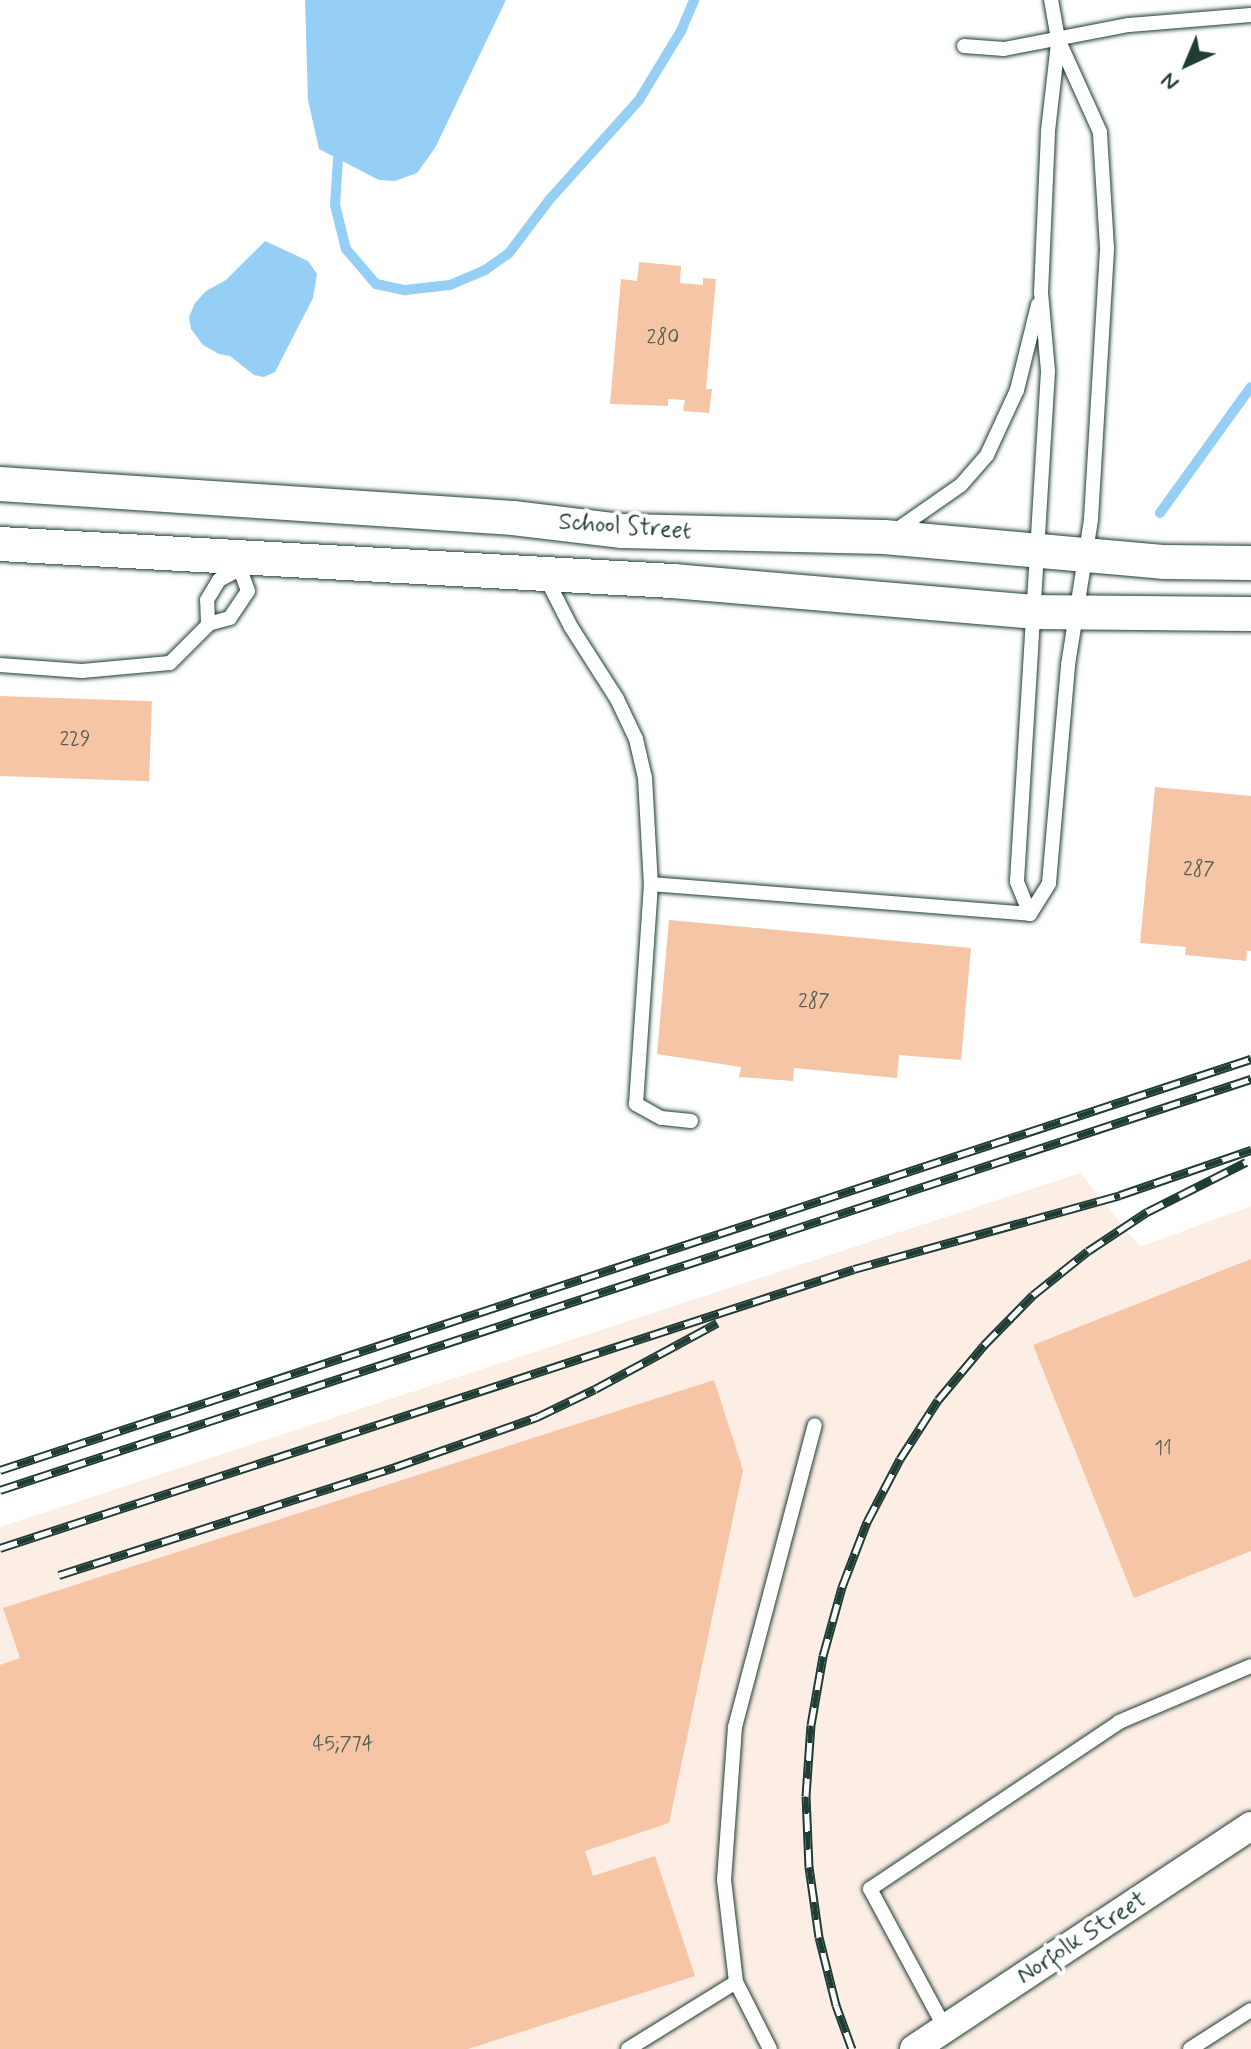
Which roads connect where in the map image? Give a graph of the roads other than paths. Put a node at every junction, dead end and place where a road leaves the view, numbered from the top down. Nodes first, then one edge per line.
1 (1051, 0) edge
2 (1251, 15) edge
3 (1058, 39) junction
4 (964, 46) dead end
5 (1041, 293) junction
6 (0, 484) edge
7 (884, 537) junction
8 (0, 544) edge
9 (1035, 549) junction
10 (1085, 556) junction
11 (243, 563) junction
12 (1251, 563) edge
13 (544, 574) junction
14 (1031, 612) junction
15 (1076, 614) junction
16 (1251, 614) edge
17 (210, 623) junction
18 (0, 665) edge
19 (651, 884) junction
20 (1030, 914) junction
21 (691, 1121) dead end
22 (815, 1425) dead end
23 (1251, 1666) edge
24 (1251, 1826) edge
25 (736, 1982) junction
26 (1251, 2010) edge
27 (945, 2028) junction
28 (628, 2049) edge
29 (770, 2049) edge
30 (914, 2049) edge
31 (1190, 2049) edge

1 - 3 lane
2 - 3 lane
3 - 4 lane
3 - 5 lane
3 - 10 lane
5 - 7 lane
5 - 9 lane
6 - 7 street, School Street
7 - 9 street, School Street
8 - 11 street
9 - 10 street, School Street
9 - 14 lane
10 - 12 street, School Street
10 - 15 lane
11 - 13 street
11 - 17 lane
11 - 17 lane
13 - 14 street
13 - 19 lane
14 - 15 street
14 - 20 lane
15 - 16 street
15 - 20 lane
17 - 18 lane
19 - 20 lane
19 - 21 lane
22 - 25 lane
23 - 27 lane
24 - 27 street, Norfolk Street
25 - 28 lane
25 - 29 lane
26 - 31 lane
27 - 30 street, Norfolk Street

